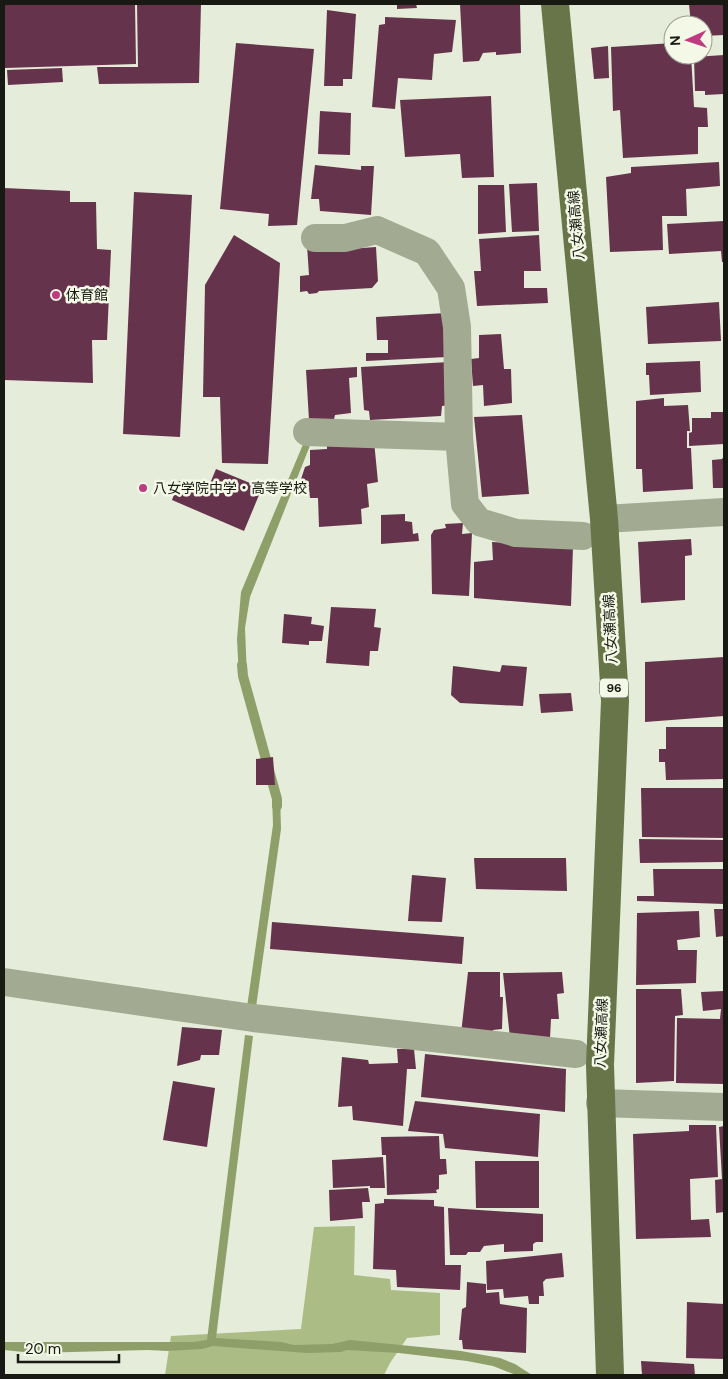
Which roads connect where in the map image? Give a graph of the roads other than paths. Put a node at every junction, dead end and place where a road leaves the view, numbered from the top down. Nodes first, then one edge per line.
1 (555, 4) edge
2 (315, 238) dead end
3 (307, 432) dead end
4 (459, 438) junction
5 (724, 512) edge
6 (604, 519) junction
7 (583, 536) dead end
8 (4, 982) edge
9 (576, 1054) dead end
10 (600, 1103) junction
11 (724, 1107) edge
12 (610, 1375) edge

1 - 6 main road, 八女瀬高線 / 96
2 - 4 street
3 - 4 street
4 - 7 street
5 - 6 street
6 - 10 main road, 八女瀬高線 / 96
8 - 9 street
10 - 11 street
10 - 12 main road, 八女瀬高線 / 96

